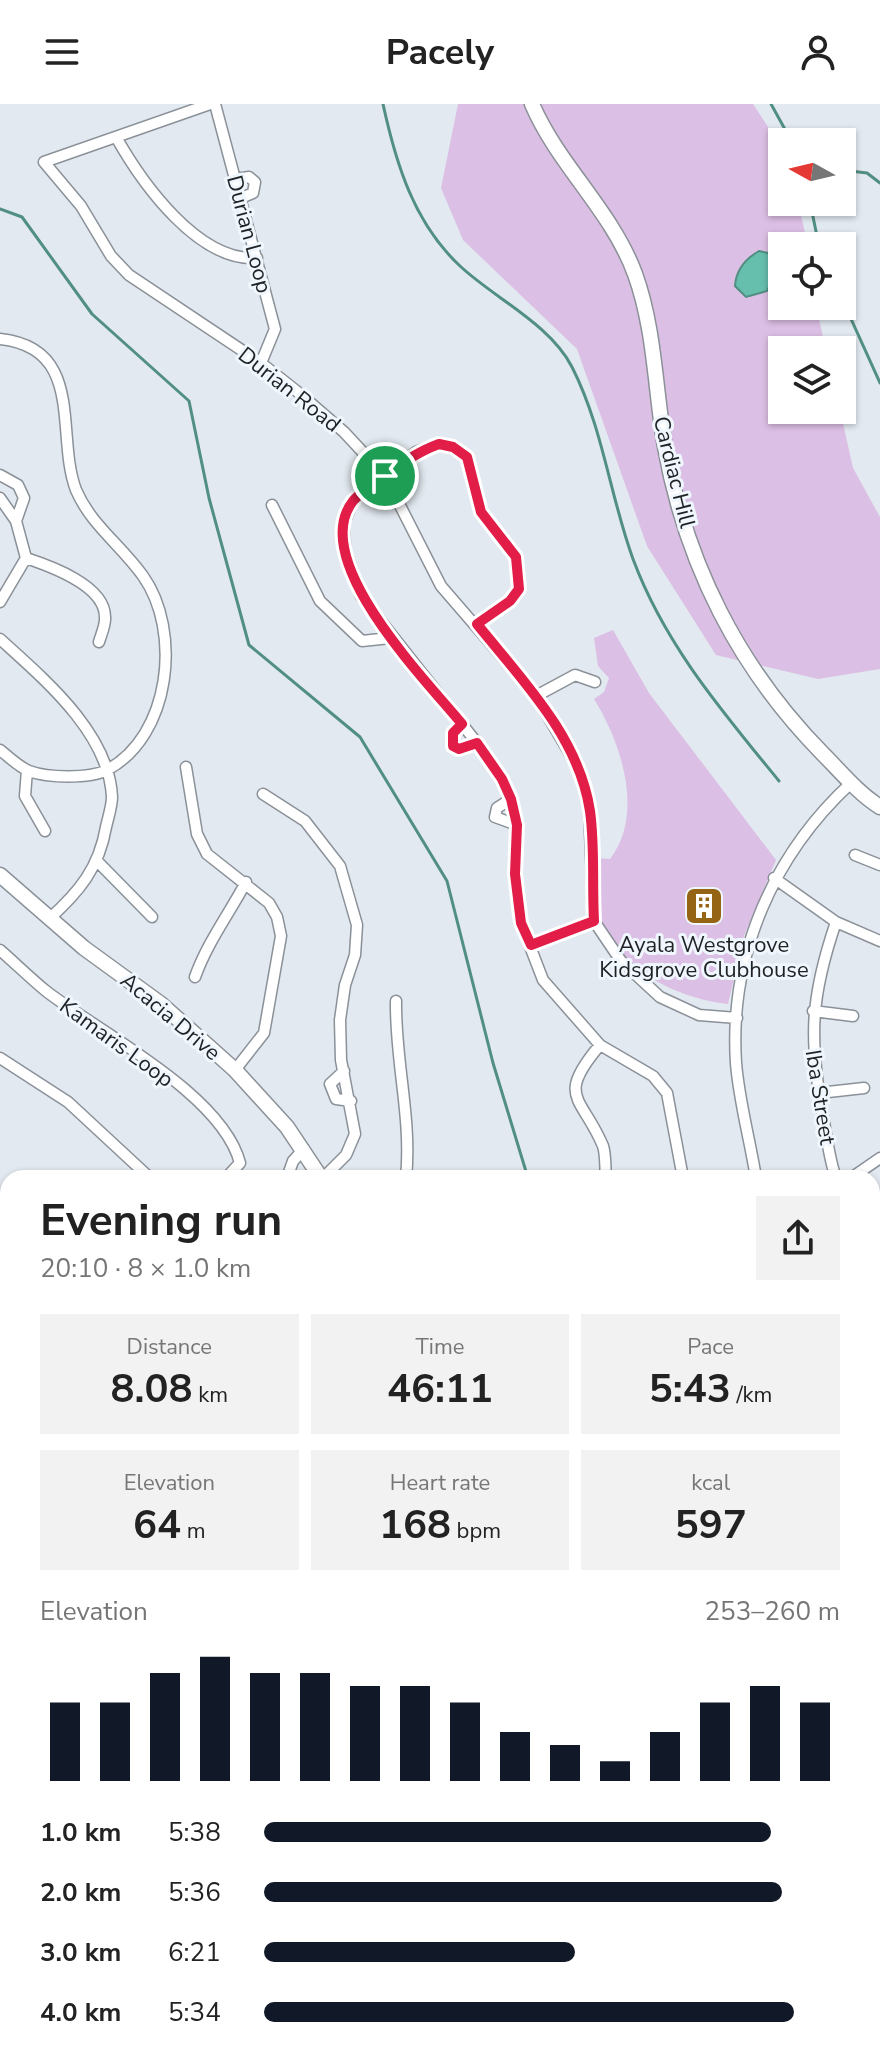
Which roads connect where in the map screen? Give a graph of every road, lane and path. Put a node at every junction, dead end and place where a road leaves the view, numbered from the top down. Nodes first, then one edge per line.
1 (213, 104) edge
2 (532, 104) edge
3 (116, 137) junction
4 (44, 162) joint
5 (236, 179) junction
6 (241, 198) junction
7 (257, 258) junction
8 (0, 339) edge
9 (261, 363) junction
10 (0, 475) edge
11 (385, 476) junction
12 (0, 498) edge
13 (272, 505) dead end
14 (16, 521) junction
15 (26, 558) junction
16 (0, 602) edge
17 (477, 624) junction
18 (390, 638) junction
19 (0, 639) edge
20 (99, 642) dead end
21 (595, 682) dead end
22 (536, 696) junction
23 (462, 724) junction
24 (477, 743) junction
25 (0, 750) edge
26 (186, 767) dead end
27 (27, 770) junction
28 (106, 771) junction
29 (851, 783) junction
30 (263, 794) dead end
31 (511, 799) junction
32 (880, 807) edge
33 (517, 825) junction
34 (45, 831) dead end
35 (855, 855) dead end
36 (97, 861) junction
37 (880, 865) edge
38 (0, 875) edge
39 (774, 878) junction
40 (246, 882) junction
41 (152, 917) dead end
42 (49, 919) junction
43 (594, 921) junction
44 (836, 922) junction
45 (880, 941) edge
46 (531, 945) junction
47 (0, 950) edge
48 (195, 977) dead end
49 (396, 1001) dead end
50 (813, 1011) junction
51 (853, 1016) dead end
52 (737, 1018) junction
53 (600, 1045) junction
54 (0, 1058) edge
55 (235, 1070) junction
56 (344, 1071) junction
57 (864, 1088) dead end
58 (819, 1093) junction
59 (351, 1101) junction
60 (304, 1149) junction
61 (880, 1158) edge
62 (141, 1170) edge
63 (233, 1170) edge
64 (290, 1170) edge
65 (317, 1170) edge
66 (330, 1170) edge
67 (406, 1170) edge
68 (605, 1170) edge
69 (681, 1170) edge
70 (755, 1170) edge
71 (834, 1170) edge
72 (863, 1170) edge

1 - 3 street, Durian Loop
1 - 5 street, Durian Loop
2 - 29 main road, Cardiac Hill
3 - 4 street, Durian Loop
3 - 7 street
4 - 9 street, Durian Road
5 - 6 street, Durian Loop
5 - 6 street
6 - 7 street, Durian Loop
7 - 9 street, Durian Loop
8 - 28 street
9 - 11 street, Durian Road
10 - 14 street
11 - 17 street, Durian Road
11 - 17 street
11 - 18 street
12 - 14 street
13 - 18 street
14 - 15 street
15 - 16 street
15 - 20 street
17 - 22 street, Durian Road
18 - 23 street
19 - 28 street
21 - 22 street
22 - 43 street, Durian Road
23 - 24 street
23 - 24 street
24 - 31 street
25 - 27 street
26 - 40 street
27 - 28 street
27 - 34 street
28 - 36 street
29 - 32 main road, Cardiac Hill
29 - 39 street
30 - 56 street
31 - 33 street
31 - 33 street
33 - 46 street
35 - 37 street
36 - 41 street
36 - 42 street
38 - 42 main road, Acacia Drive
39 - 44 street
39 - 52 street
40 - 48 street
40 - 55 street
42 - 55 main road, Acacia Drive
43 - 46 street
43 - 52 street
44 - 45 street
44 - 50 street, Iba Street
46 - 53 street
47 - 63 street, Kamaris Loop
49 - 67 street
50 - 51 street
50 - 58 street, Iba Street
52 - 70 street
53 - 68 street
53 - 69 street
54 - 62 street
55 - 60 main road, Acacia Drive
56 - 59 street
56 - 59 street
57 - 58 street
58 - 71 street, Iba Street
59 - 66 street
60 - 64 street
60 - 65 main road, Acacia Drive
61 - 72 street

